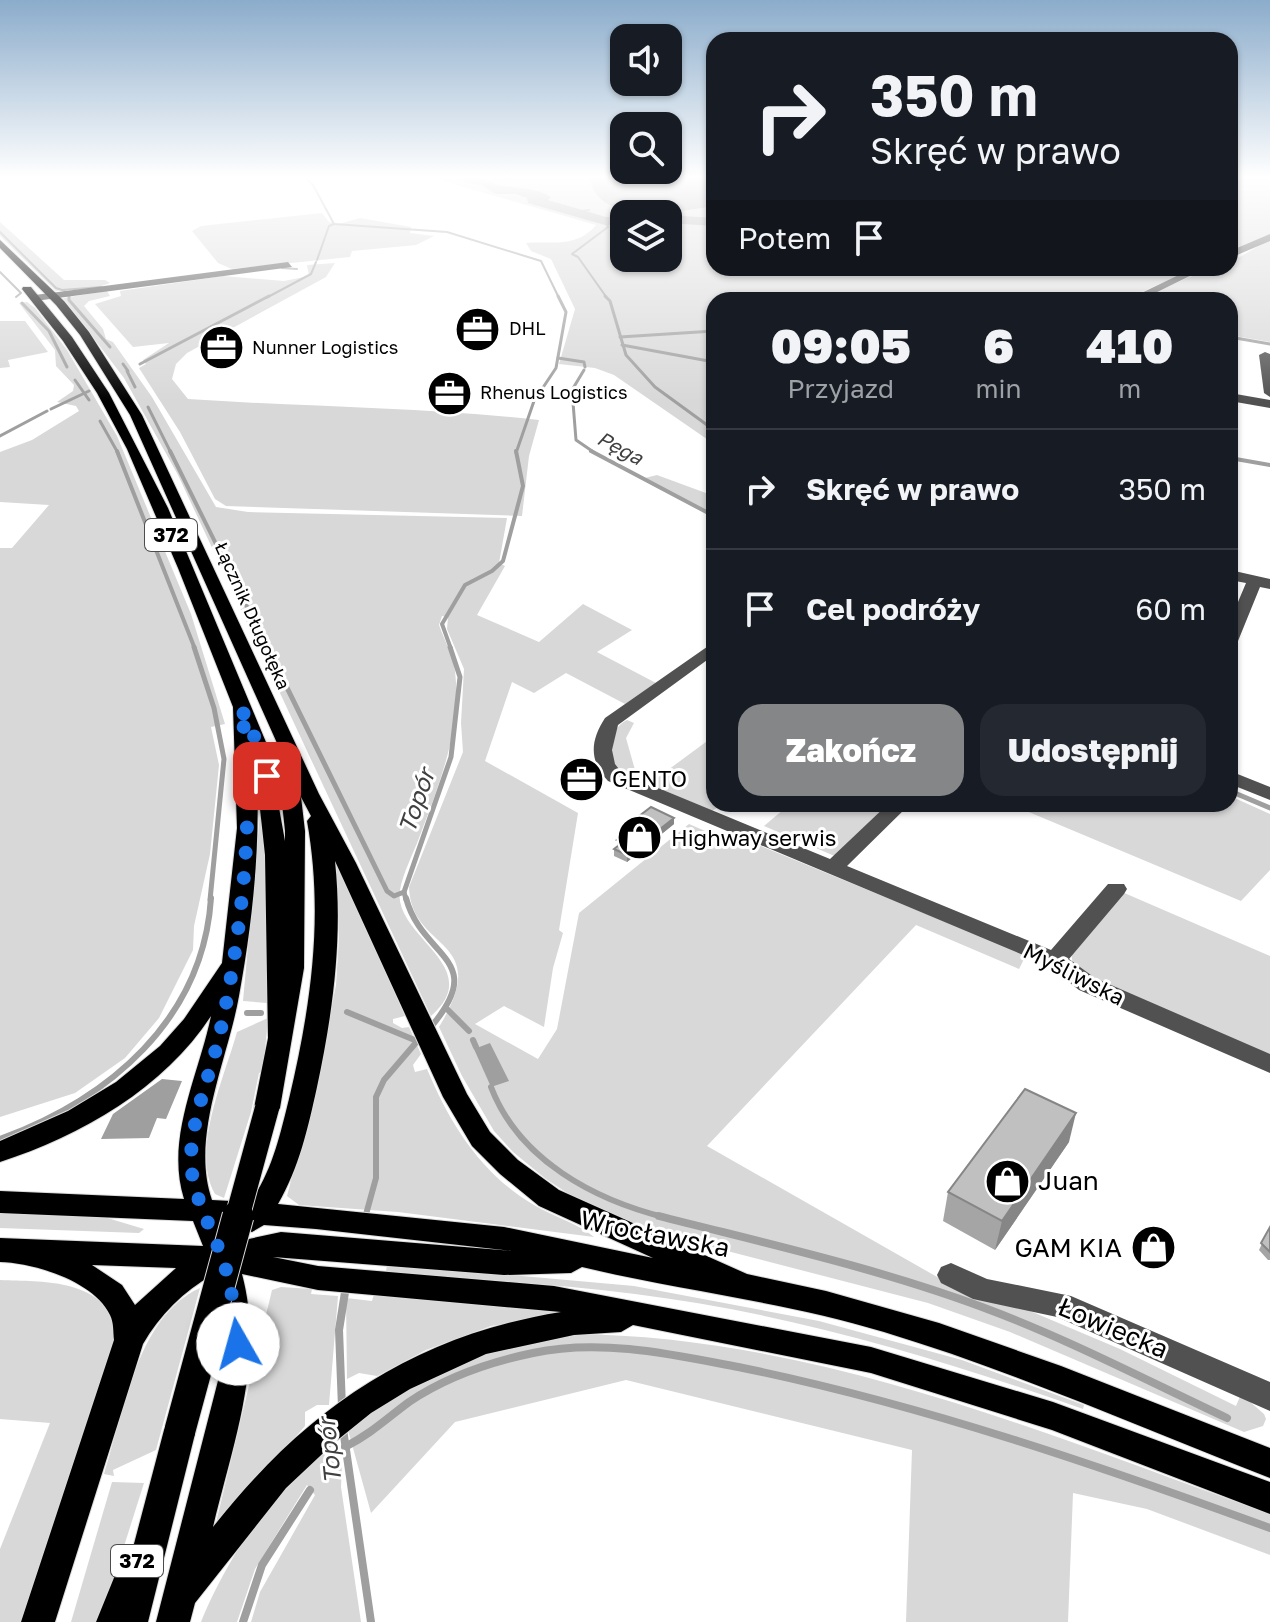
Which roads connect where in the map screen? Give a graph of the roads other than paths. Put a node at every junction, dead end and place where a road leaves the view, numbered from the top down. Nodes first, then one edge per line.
1 (6, 251) edge
2 (288, 265) dead end
3 (1184, 276) edge
4 (17, 278) dead end
5 (1149, 292) edge
6 (44, 296) junction
7 (1265, 355) dead end
8 (1270, 393) edge
9 (1238, 398) edge
10 (1270, 404) edge
11 (1238, 577) edge
12 (1262, 582) edge
13 (1238, 626) edge
14 (706, 653) edge
15 (241, 708) junction
16 (280, 729) junction
17 (1238, 780) edge
18 (309, 794) junction
19 (1270, 794) edge
20 (706, 808) edge
21 (714, 812) edge
22 (892, 812) edge
23 (832, 868) junction
24 (1116, 889) dead end
25 (233, 958) junction
26 (1055, 960) junction
27 (280, 1041) junction
28 (1270, 1064) edge
29 (0, 1152) edge
30 (0, 1202) edge
31 (204, 1212) junction
32 (257, 1215) junction
33 (326, 1234) junction
34 (14, 1250) edge
35 (222, 1258) junction
36 (951, 1275) dead end
37 (747, 1287) junction
38 (669, 1318) junction
39 (129, 1340) junction
40 (1270, 1397) edge
41 (1270, 1463) edge
42 (1270, 1498) edge
43 (161, 1500) junction
44 (176, 1610) edge
45 (38, 1622) edge
46 (113, 1622) edge
47 (131, 1622) edge

1 - 6 main road, Łącznik Długołęka / 372
2 - 6 street
3 - 5 street
4 - 6 main road, Łącznik Długołęka / 372
6 - 15 main road, Łącznik Długołęka / 372
6 - 16 main road, Łącznik Długołęka / 372
7 - 8 street
9 - 10 street
11 - 12 street
12 - 13 street
14 - 20 street, Myśliwska
15 - 25 main road
15 - 27 main road, 372
16 - 18 main road
16 - 27 main road, 372
17 - 19 street
18 - 32 main road
18 - 37 main road
21 - 23 street, Myśliwska
22 - 23 street
23 - 26 street, Myśliwska
24 - 26 street
25 - 29 main road
25 - 31 main road
26 - 28 street, Myśliwska
27 - 43 main road, 372, bridge
30 - 31 main road
31 - 32 main road
31 - 35 main road
32 - 33 main road
32 - 35 main road
33 - 35 main road
33 - 37 main road, Wrocławska
34 - 35 main road
34 - 39 main road
35 - 38 main road
35 - 39 main road
35 - 44 main road
36 - 40 street, Łowiecka
37 - 41 main road, Wrocławska
38 - 42 main road
38 - 44 main road
39 - 45 main road
43 - 46 main road, 372
43 - 47 main road, 372

